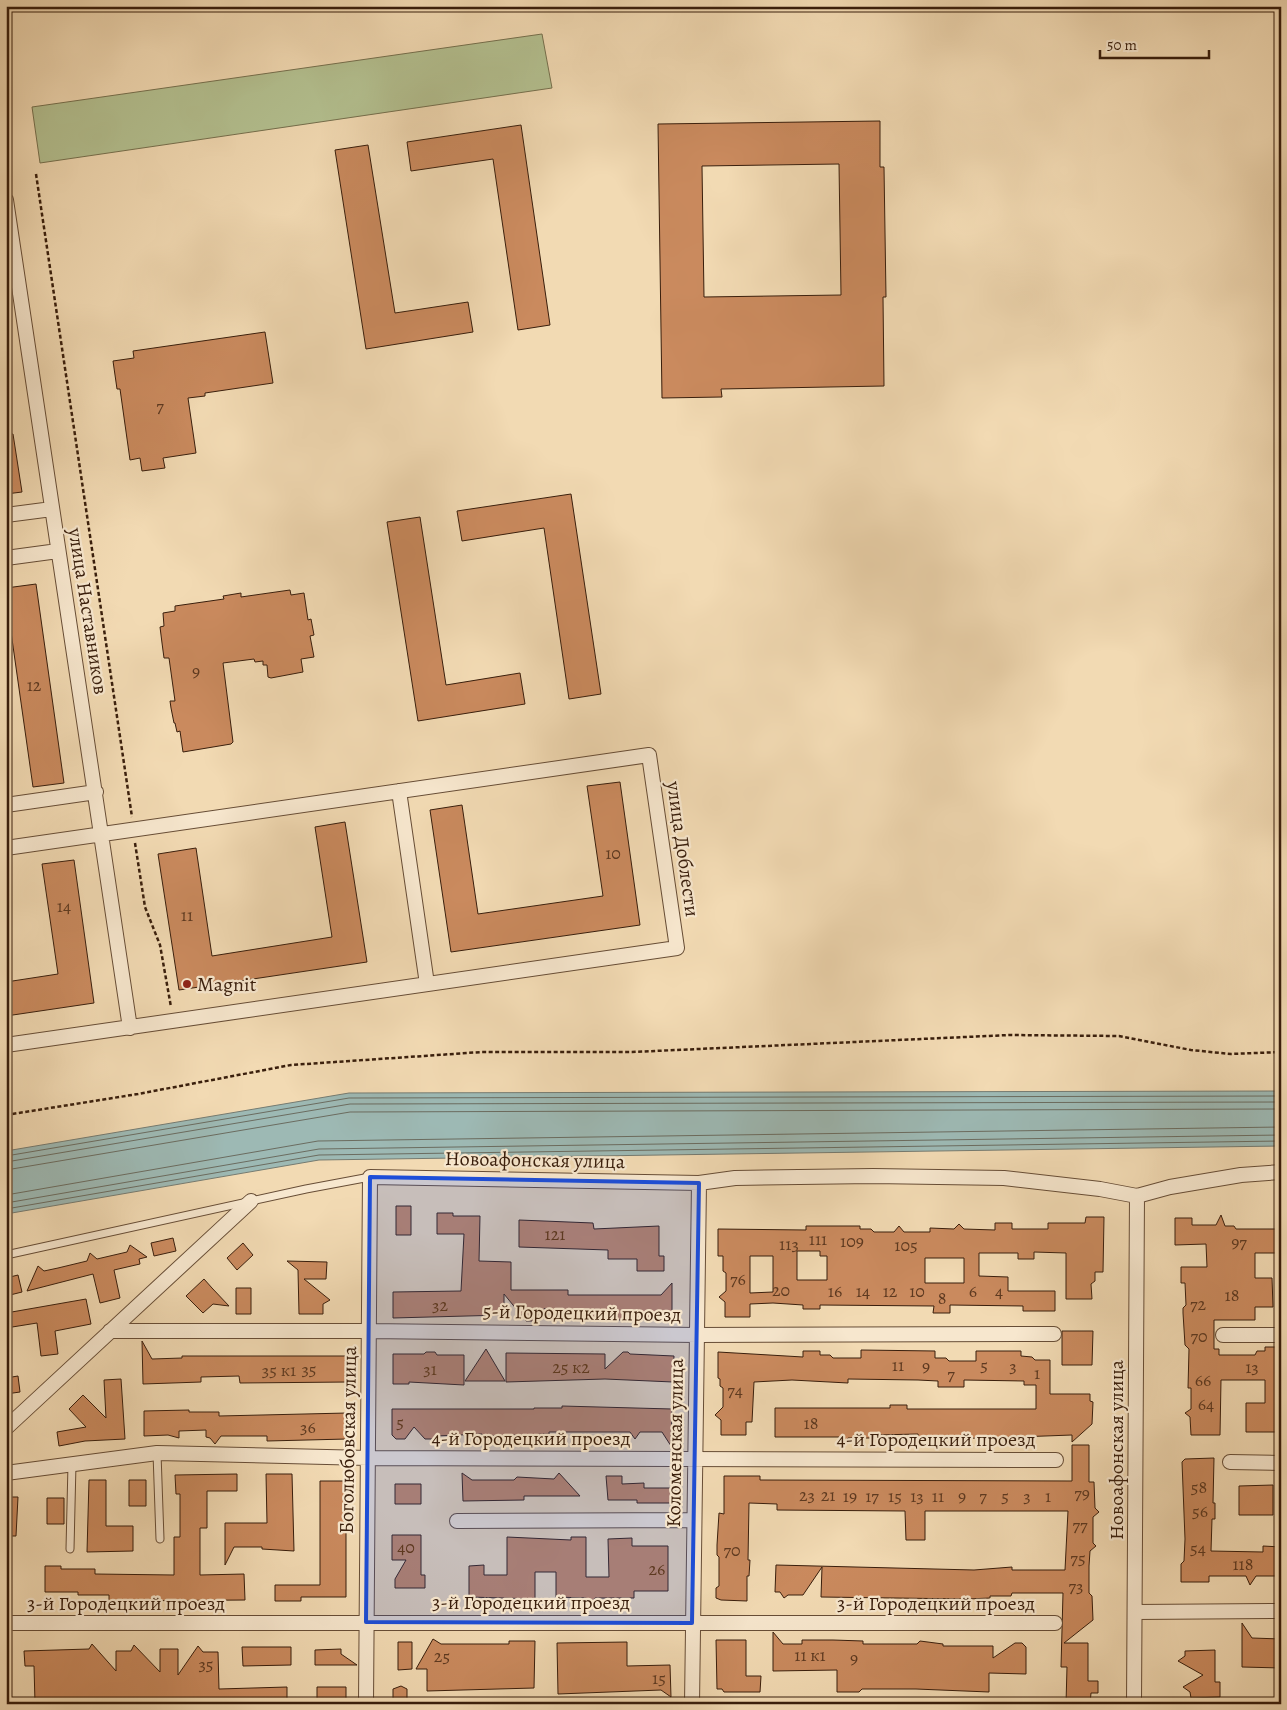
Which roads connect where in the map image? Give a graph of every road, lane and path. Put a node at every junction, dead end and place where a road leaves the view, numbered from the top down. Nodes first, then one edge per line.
1 (36, 174) dead end
2 (6, 200) edge
3 (52, 509) junction
4 (6, 515) edge
5 (58, 551) junction
6 (6, 558) edge
7 (398, 791) junction
8 (96, 792) junction
9 (6, 805) edge
10 (133, 830) junction
11 (102, 834) junction
12 (6, 848) edge
13 (427, 984) junction
14 (171, 1007) dead end
15 (130, 1028) junction
16 (6, 1045) edge
17 (1281, 1052) edge
18 (6, 1115) edge
19 (1281, 1172) edge
20 (370, 1177) junction
21 (700, 1183) junction
22 (1137, 1196) junction
23 (251, 1200) junction
24 (6, 1255) edge
25 (369, 1331) junction
26 (110, 1332) junction
27 (1054, 1334) dead end
28 (697, 1335) junction
29 (1223, 1335) dead end
30 (1281, 1335) edge
31 (6, 1428) edge
32 (157, 1452) junction
33 (368, 1458) junction
34 (694, 1459) junction
35 (1056, 1460) dead end
36 (1230, 1462) dead end
37 (1281, 1463) edge
38 (72, 1464) junction
39 (6, 1472) edge
40 (694, 1520) junction
41 (457, 1521) dead end
42 (160, 1539) dead end
43 (70, 1549) dead end
44 (1281, 1611) edge
45 (1135, 1612) junction
46 (366, 1622) junction
47 (6, 1623) edge
48 (692, 1623) junction
49 (1055, 1623) dead end
50 (366, 1704) edge
51 (692, 1704) edge
52 (1134, 1704) edge

1 - 10 path
2 - 3 street, улица Наставников
3 - 4 street
3 - 5 street, улица Наставников
5 - 6 street
5 - 8 street, улица Наставников
7 - 10 street
7 - 13 street
7 - 13 street, улица Доблести
8 - 9 street
8 - 11 street, улица Наставников
10 - 11 street
10 - 14 path
11 - 12 street
11 - 15 street, улица Наставников
13 - 15 street
15 - 16 street
17 - 18 path
19 - 22 street
20 - 21 street, Новоафонская улица
20 - 23 lane
20 - 25 street, Боголюбовская улица
21 - 22 street, Новоафонская улица
21 - 28 street, Коломенская улица
22 - 45 street, Новоафонская улица
23 - 24 lane
23 - 26 street
25 - 26 street, 5-й Городецкий проезд
25 - 28 street, 5-й Городецкий проезд
25 - 33 street, Боголюбовская улица
26 - 31 street
27 - 28 street, 5-й Городецкий проезд
28 - 34 street, Коломенская улица
29 - 30 street
32 - 33 street, 4-й Городецкий проезд
32 - 38 street, 4-й Городецкий проезд
32 - 42 lane
33 - 34 street, 4-й Городецкий проезд
33 - 46 street, Боголюбовская улица
34 - 35 street, 4-й Городецкий проезд
34 - 40 street, Коломенская улица
36 - 37 street
38 - 39 street, 4-й Городецкий проезд
38 - 43 lane
40 - 41 street
40 - 48 street, Коломенская улица
44 - 45 street
45 - 52 street, Новоафонская улица
46 - 47 street, 3-й Городецкий проезд
46 - 48 street, 3-й Городецкий проезд
46 - 50 street, Боголюбовская улица
48 - 49 street, 3-й Городецкий проезд
48 - 51 street, Коломенская улица

